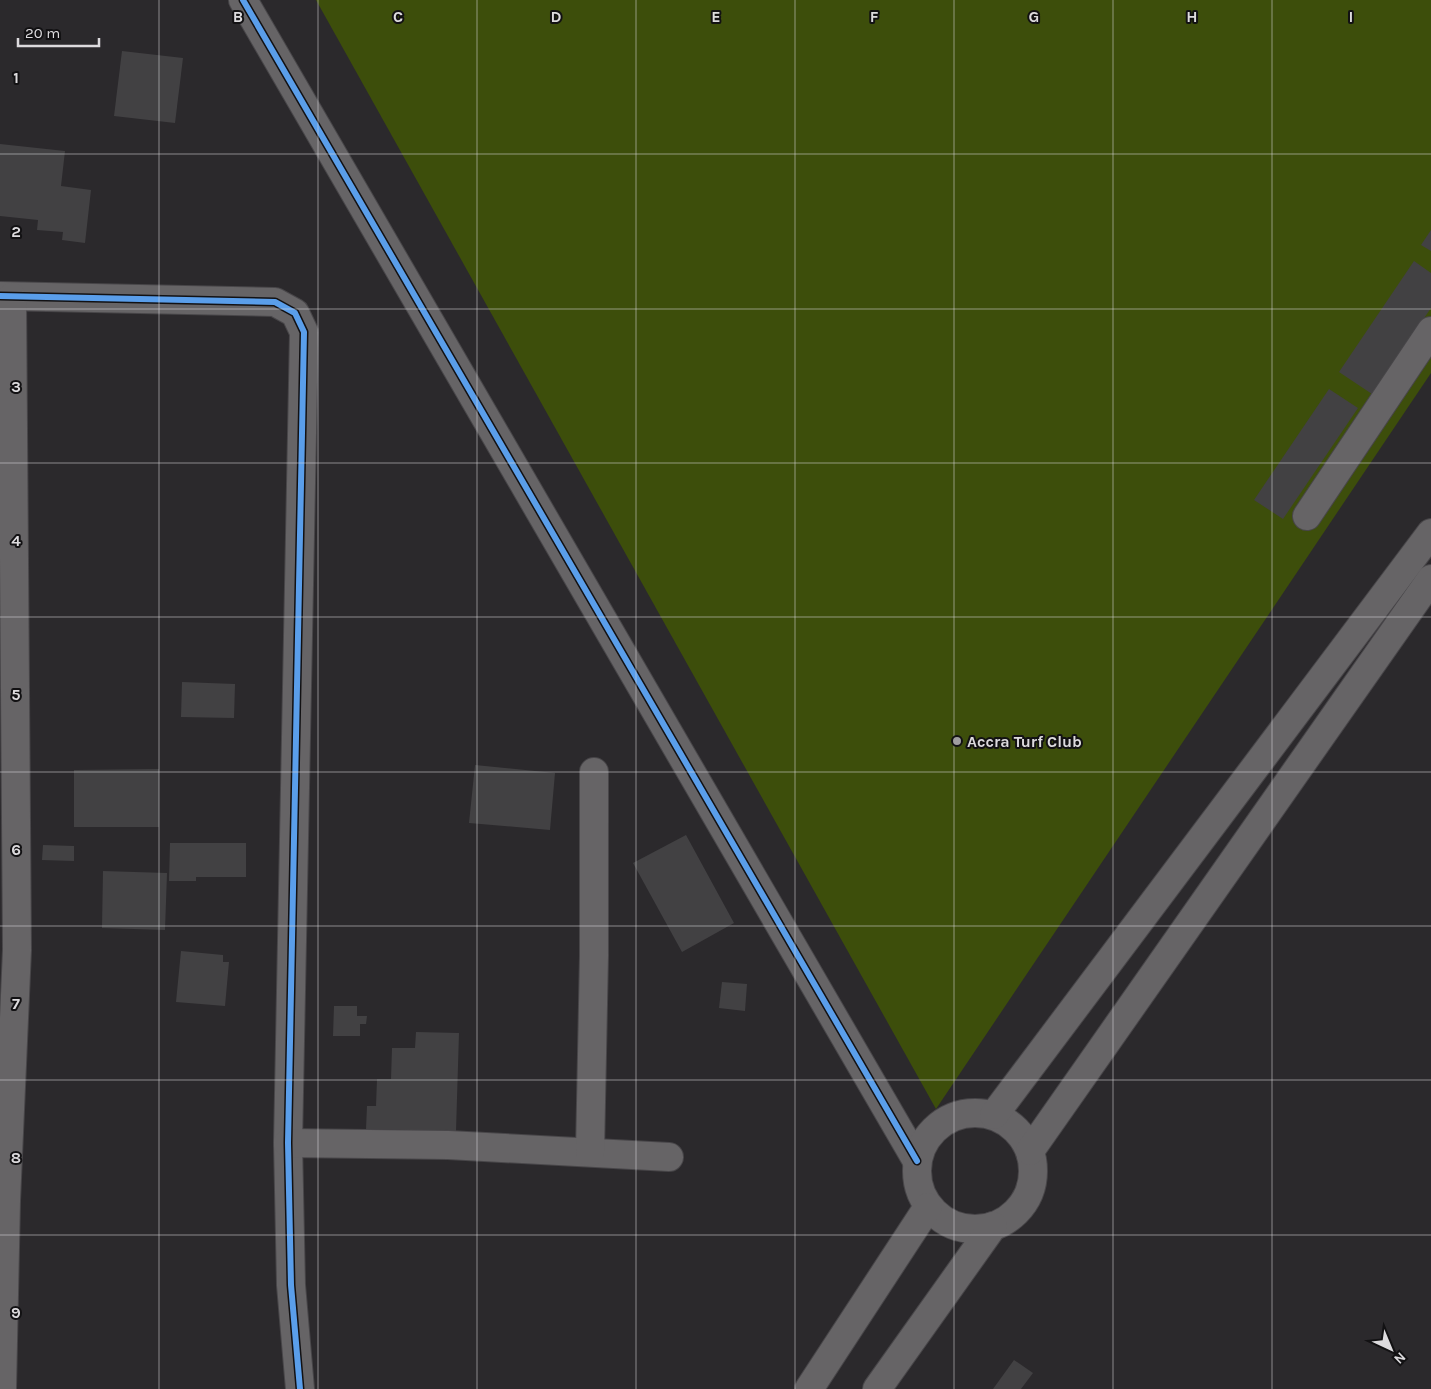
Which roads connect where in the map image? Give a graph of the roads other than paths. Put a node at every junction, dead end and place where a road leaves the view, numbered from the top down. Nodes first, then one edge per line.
1 (243, 0) edge
2 (6, 296) edge
3 (1431, 332) edge
4 (1307, 516) dead end
5 (1431, 533) edge
6 (1431, 579) edge
7 (594, 772) dead end
8 (8, 950) edge
9 (994, 1115) junction
10 (288, 1143) junction
11 (1030, 1151) junction
12 (590, 1152) junction
13 (669, 1157) dead end
14 (917, 1162) junction
15 (928, 1207) junction
16 (993, 1226) junction
17 (2, 1389) edge
18 (300, 1389) edge
19 (809, 1389) edge
20 (877, 1389) edge

1 - 14 street
2 - 8 street
2 - 10 street
3 - 4 street
5 - 9 street
6 - 11 street
7 - 12 street
8 - 17 street
9 - 11 street
9 - 14 street
10 - 12 street
10 - 18 street
11 - 16 street
12 - 13 street
14 - 15 street
15 - 16 street
15 - 19 street
16 - 20 street

